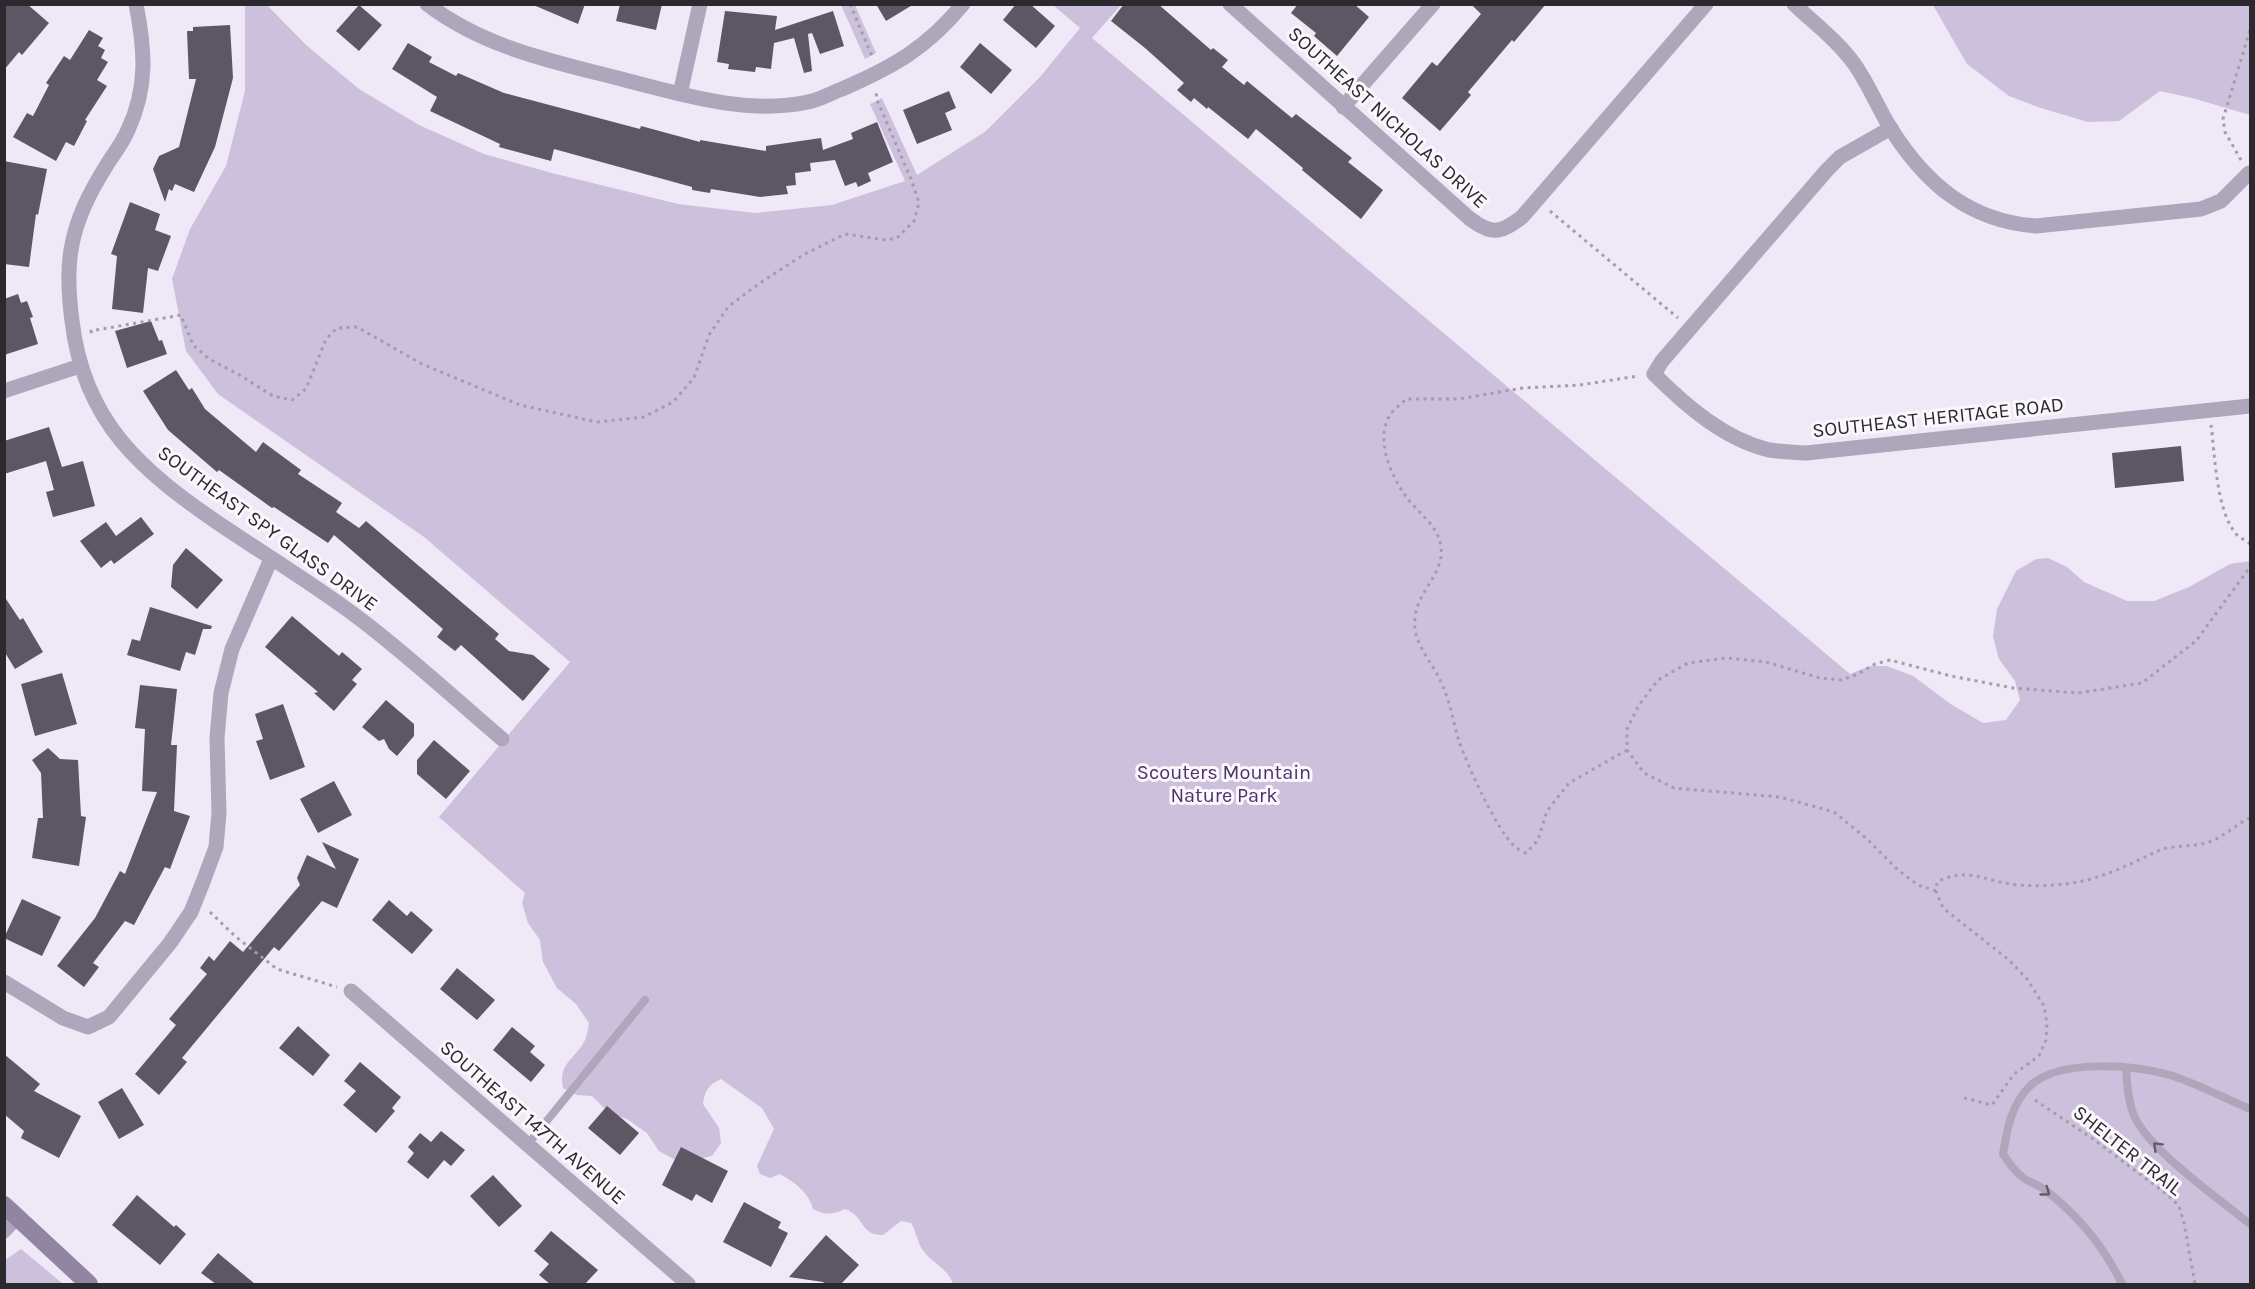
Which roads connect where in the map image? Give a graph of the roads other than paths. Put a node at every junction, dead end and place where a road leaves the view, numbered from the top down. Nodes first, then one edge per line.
1 (136, 4) edge
2 (428, 4) edge
3 (700, 4) edge
4 (963, 4) edge
5 (1230, 4) edge
6 (1433, 4) edge
7 (1706, 4) edge
8 (1794, 4) edge
9 (680, 93) junction
10 (1343, 106) junction
11 (1891, 128) junction
12 (2249, 173) road end
13 (80, 366) junction
14 (4, 391) edge
15 (2250, 406) edge
16 (271, 559) junction
17 (502, 739) dead end
18 (4, 982) edge
19 (351, 991) road end
20 (645, 1000) dead end
21 (2126, 1068) junction
22 (2250, 1109) edge
23 (528, 1144) junction
24 (11, 1211) edge
25 (2250, 1224) edge
26 (4, 1231) edge
27 (89, 1284) edge
28 (688, 1284) edge
29 (2122, 1284) edge

1 - 13 street, SOUTHEAST SPY GLASS DRIVE
2 - 9 street
3 - 9 street
4 - 9 street
5 - 10 street, SOUTHEAST NICHOLAS DRIVE
6 - 10 street
7 - 10 street, SOUTHEAST NICHOLAS DRIVE
8 - 11 street
11 - 12 street
11 - 15 street, SOUTHEAST HERITAGE ROAD
13 - 14 street
13 - 16 street, SOUTHEAST SPY GLASS DRIVE
16 - 17 street, SOUTHEAST SPY GLASS DRIVE
16 - 18 street
19 - 23 street, SOUTHEAST 147TH AVENUE
20 - 23 lane
21 - 22 lane
25 -> 21 lane
21 -> 29 lane
23 - 28 street, SOUTHEAST 147TH AVENUE
24 - 26 street
24 - 27 street

